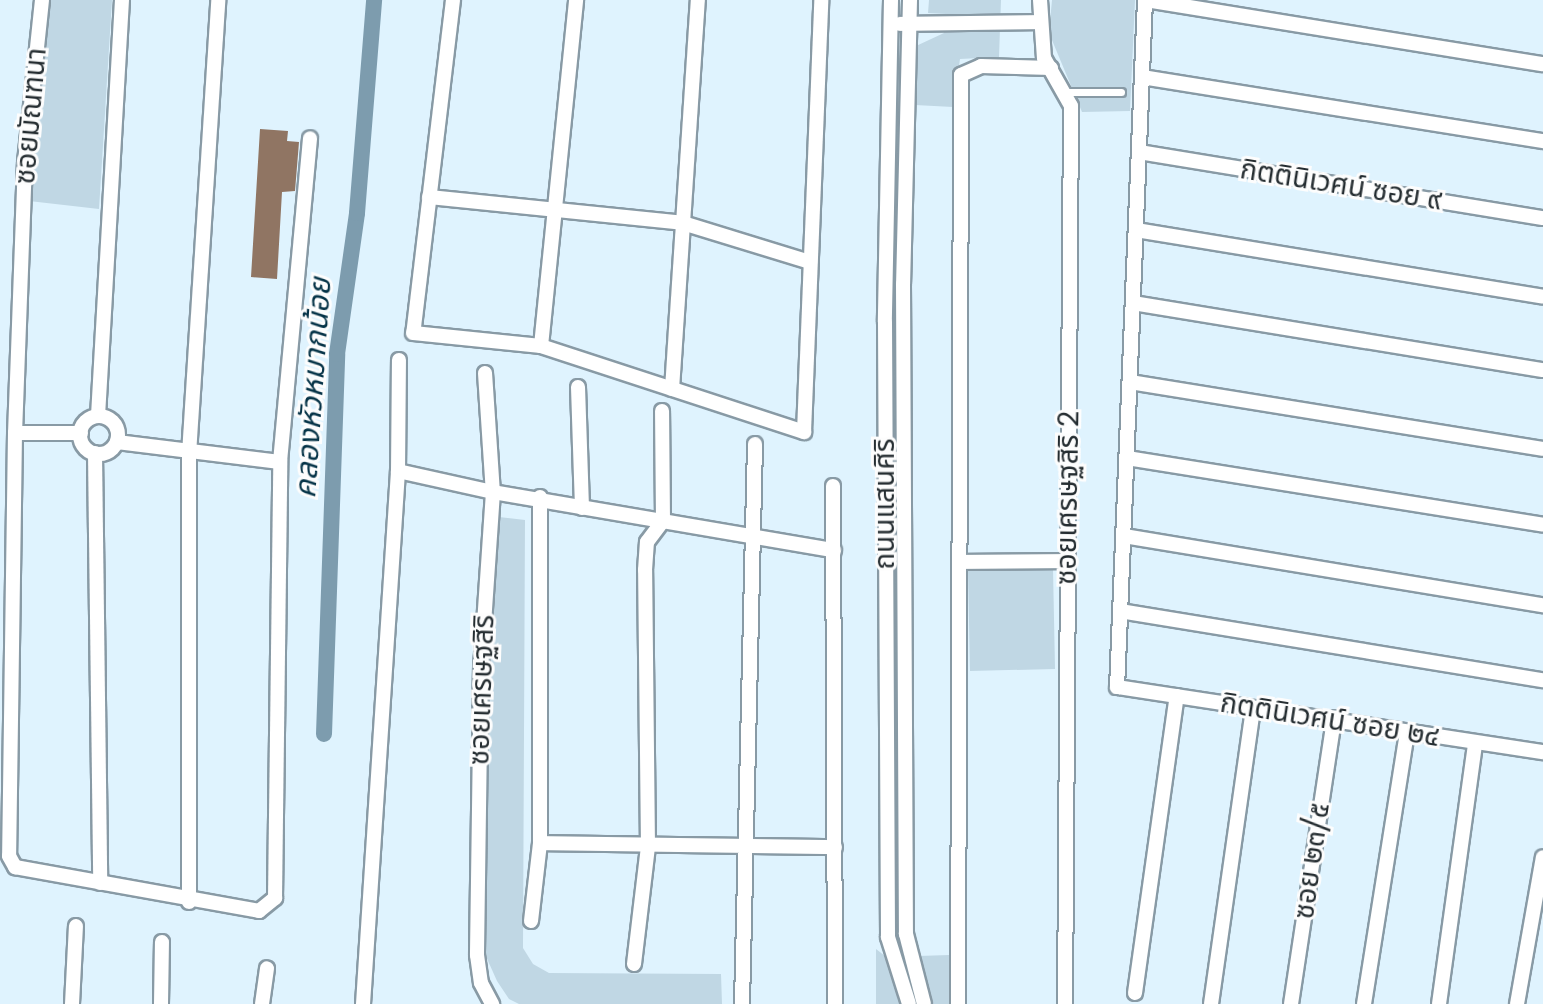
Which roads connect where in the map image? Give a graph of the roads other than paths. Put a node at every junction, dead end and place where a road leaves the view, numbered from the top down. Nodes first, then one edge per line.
1 (42, 0) edge
2 (122, 0) edge
3 (218, 0) edge
4 (453, 0) edge
5 (576, 0) edge
6 (698, 0) edge
7 (821, 0) edge
8 (891, 0) edge
9 (910, 0) edge
10 (1040, 0) edge
11 (1146, 0) edge
12 (1039, 22) junction
13 (890, 23) junction
14 (909, 24) junction
15 (1543, 64) edge
16 (1051, 68) junction
17 (1142, 77) junction
18 (1064, 92) junction
19 (1121, 92) dead end
20 (310, 138) dead end
21 (1543, 141) edge
22 (1139, 152) junction
23 (886, 188) junction
24 (905, 188) junction
25 (429, 197) junction
26 (555, 211) junction
27 (1543, 218) edge
28 (683, 223) junction
29 (1136, 230) junction
30 (810, 262) junction
31 (1543, 297) edge
32 (1133, 303) junction
33 (885, 326) junction
34 (903, 327) junction
35 (541, 346) junction
36 (399, 360) dead end
37 (1543, 370) edge
38 (485, 373) dead end
39 (1130, 382) junction
40 (578, 387) dead end
41 (672, 389) junction
42 (662, 411) dead end
43 (98, 416) junction
44 (15, 433) junction
45 (81, 433) junction
46 (117, 442) junction
47 (755, 444) dead end
48 (1543, 449) edge
49 (95, 453) junction
50 (189, 454) junction
51 (1127, 458) junction
52 (280, 462) junction
53 (398, 471) junction
54 (833, 486) dead end
55 (493, 492) junction
56 (540, 497) junction
57 (582, 508) junction
58 (663, 521) junction
59 (1543, 525) edge
60 (751, 534) junction
61 (1124, 536) junction
62 (834, 550) junction
63 (1067, 561) junction
64 (960, 562) junction
65 (1543, 605) edge
66 (886, 610) junction
67 (904, 610) junction
68 (1120, 611) junction
69 (1543, 680) edge
70 (1177, 696) junction
71 (1253, 708) junction
72 (1334, 718) junction
73 (1407, 732) junction
74 (1475, 743) junction
75 (1543, 752) edge
76 (540, 843) junction
77 (744, 845) junction
78 (648, 847) junction
79 (835, 847) junction
80 (1543, 857) edge
81 (100, 883) junction
82 (888, 883) junction
83 (905, 884) junction
84 (189, 902) junction
85 (531, 921) dead end
86 (76, 926) dead end
87 (162, 942) dead end
88 (634, 964) dead end
89 (267, 968) dead end
90 (1135, 993) dead end
91 (72, 1004) edge
92 (161, 1004) edge
93 (262, 1004) edge
94 (363, 1004) edge
95 (492, 1004) edge
96 (742, 1004) edge
97 (835, 1004) edge
98 (909, 1004) edge
99 (924, 1004) edge
100 (958, 1004) edge
101 (1065, 1004) edge
102 (1211, 1004) edge
103 (1291, 1004) edge
104 (1364, 1004) edge
105 (1439, 1004) edge
106 (1517, 1004) edge

1 - 44 street, ซอยมัณฑนา
2 - 43 street
3 - 50 street
4 - 25 street
5 - 26 street
6 - 28 street
7 - 30 street
8 - 13 street, ถนนแสนศิริ
9 - 14 street, ถนนแสนศิริ
10 - 12 street, ซอยเศรษฐสิริ 2
11 - 15 street
11 - 17 street
12 - 14 street
12 - 16 street, ซอยเศรษฐสิริ 2
13 - 14 street
13 - 23 street, ถนนแสนศิริ
14 - 24 street, ถนนแสนศิริ
16 - 18 street, ซอยเศรษฐสิริ 2
16 - 64 street
17 - 21 street
17 - 22 street
18 - 19 lane
18 - 63 street, ซอยเศรษฐสิริ 2
20 - 52 street
22 - 27 street, กิตตินิเวศน์ ซอย ๙
22 - 29 street
23 - 24 street
23 - 33 street, ถนนแสนศิริ
24 - 34 street, ถนนแสนศิริ
25 - 26 street
25 - 35 street
26 - 28 street
26 - 35 street
28 - 30 street
28 - 41 street
29 - 31 street
29 - 32 street
30 - 41 street
32 - 37 street
32 - 39 street
33 - 34 street
33 - 66 street, ถนนแสนศิริ
34 - 67 street, ถนนแสนศิริ
35 - 41 street
36 - 53 street
38 - 55 street, ซอยเศรษฐสิริ
39 - 48 street
39 - 51 street
40 - 57 street
42 - 58 street
43 - 45 street
43 - 46 street
44 - 45 street
44 - 81 street, ซอยมัณฑนา
45 - 49 street
46 - 49 street
46 - 50 street
47 - 60 street
49 - 81 street
50 - 52 street
50 - 84 street
51 - 59 street
51 - 61 street
52 - 84 street
53 - 55 street
53 - 94 street
54 - 62 street
55 - 56 street
55 - 95 street, ซอยเศรษฐสิริ
56 - 57 street
56 - 76 street
57 - 58 street
58 - 60 street
58 - 78 street
60 - 62 street
60 - 77 street
61 - 65 street
61 - 68 street
62 - 79 street
63 - 64 street
63 - 101 street, ซอยเศรษฐสิริ 2
64 - 100 street
66 - 67 street
66 - 82 street, ถนนแสนศิริ
67 - 83 street, ถนนแสนศิริ
68 - 69 street
68 - 70 street, กิตตินิเวศน์ ซอย ๒๔
70 - 71 street, กิตตินิเวศน์ ซอย ๒๔
70 - 90 street
71 - 72 street, กิตตินิเวศน์ ซอย ๒๔
71 - 102 street
72 - 73 street, กิตตินิเวศน์ ซอย ๒๔
72 - 103 street, ซอย ๒๓/๕
73 - 74 street, กิตตินิเวศน์ ซอย ๒๔
73 - 104 street
74 - 75 street, กิตตินิเวศน์ ซอย ๒๔
74 - 105 street
76 - 78 street
76 - 85 street
77 - 78 street
77 - 79 street
77 - 96 street
78 - 88 street
79 - 97 street
80 - 106 street
81 - 84 street
82 - 83 street
82 - 98 street, ถนนแสนศิริ
83 - 99 street, ถนนแสนศิริ
86 - 91 street
87 - 92 street
89 - 93 street

